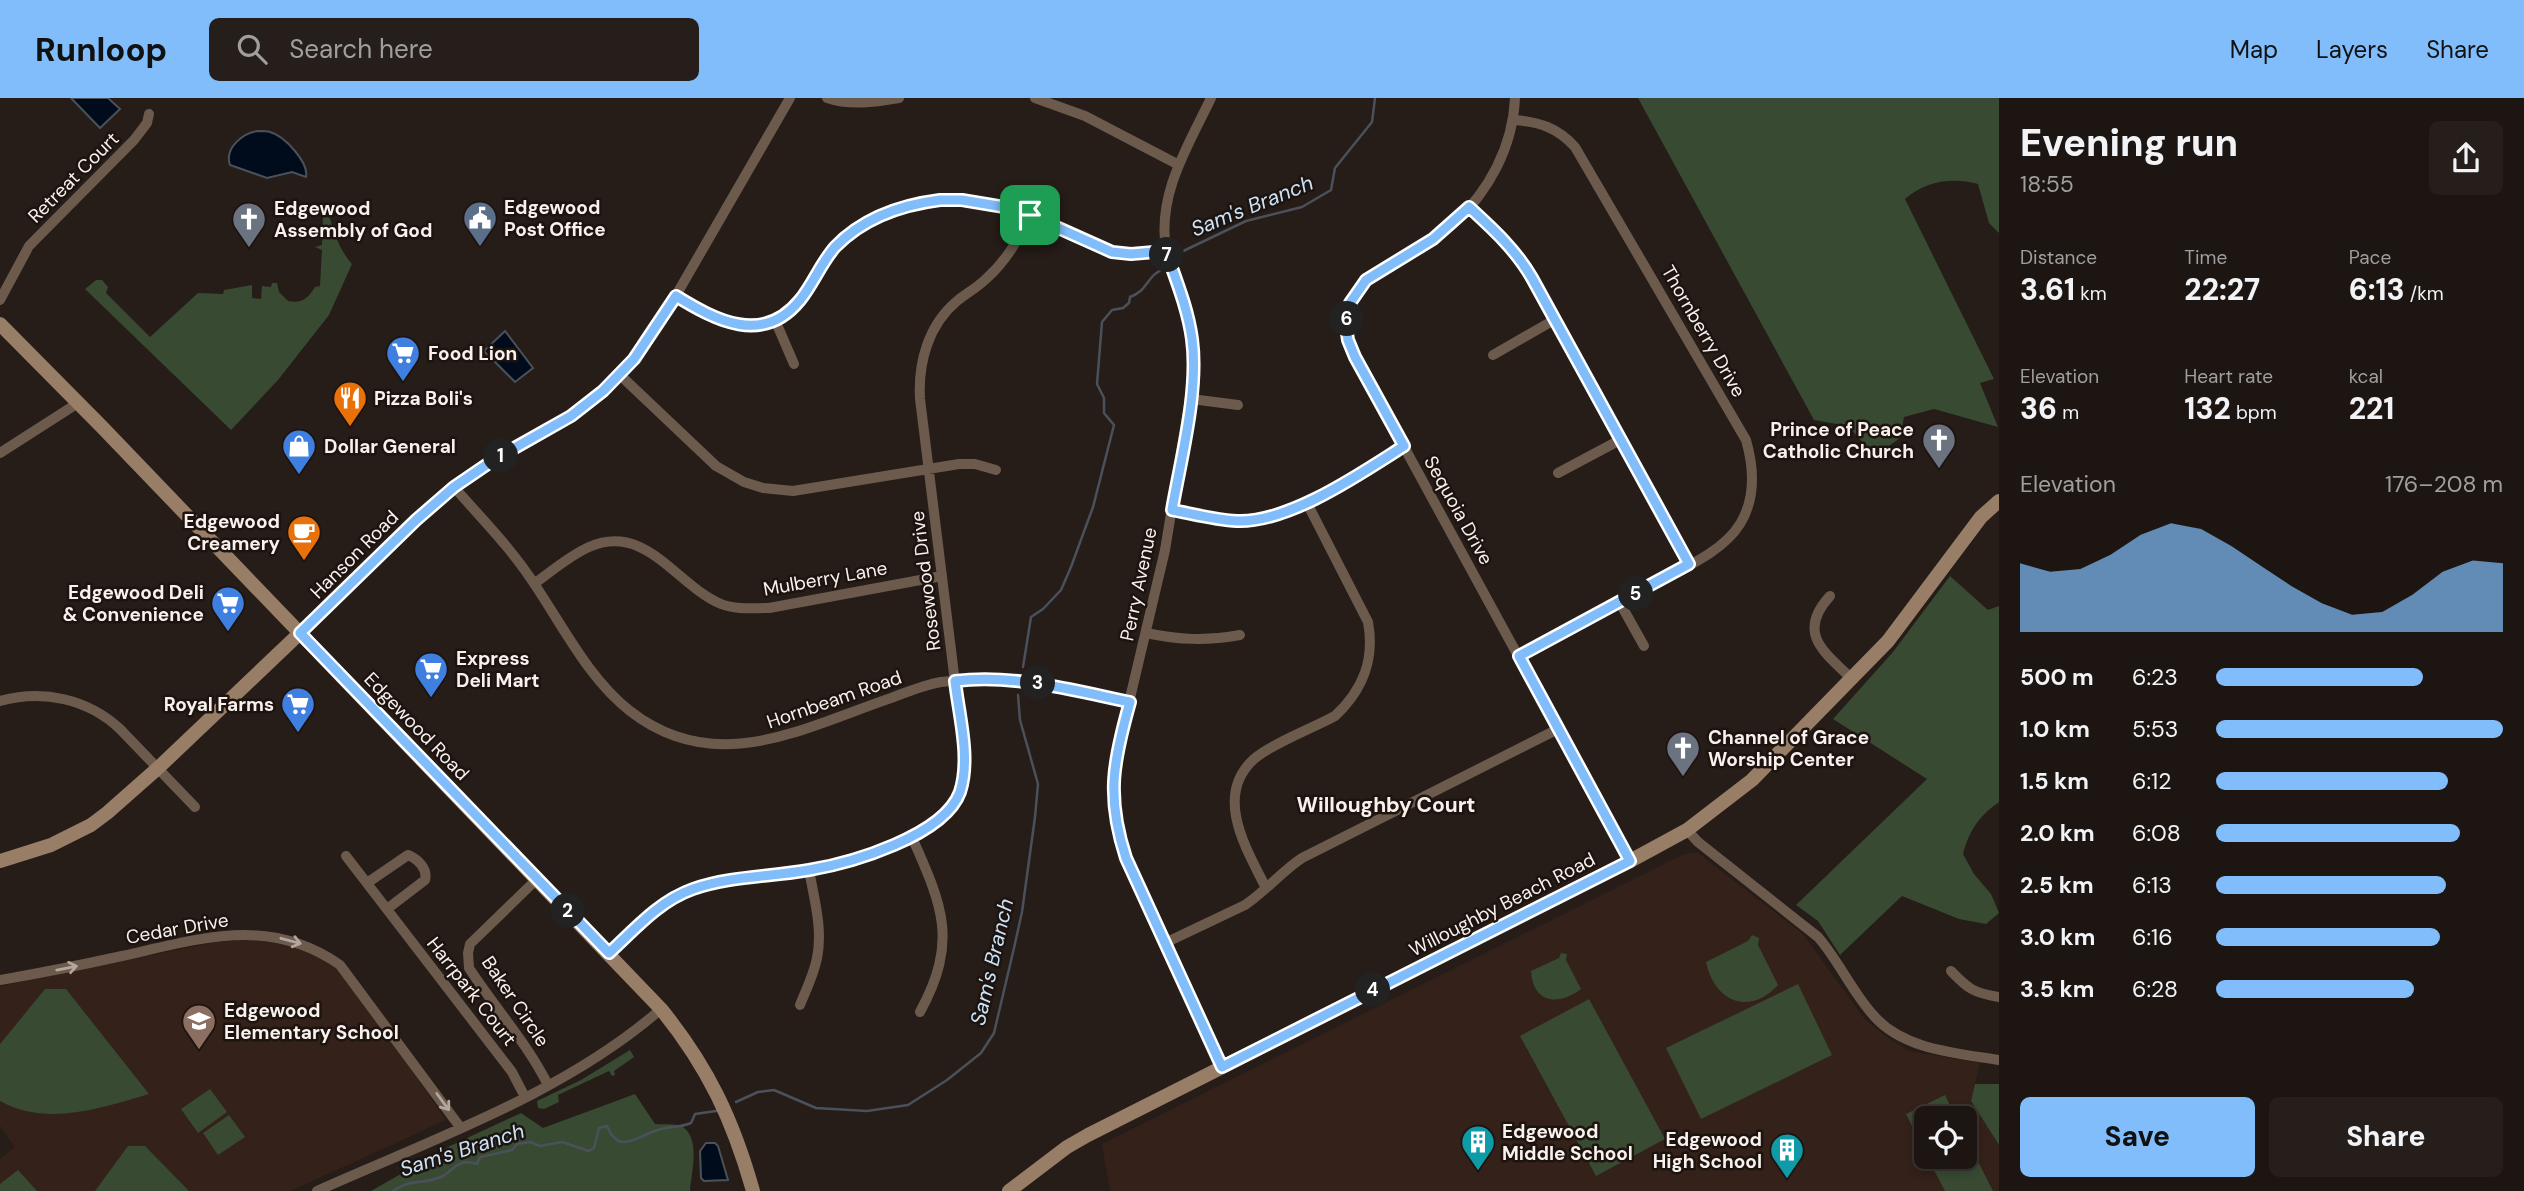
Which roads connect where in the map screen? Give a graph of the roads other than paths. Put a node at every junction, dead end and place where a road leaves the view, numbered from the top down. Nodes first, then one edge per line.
1 (790, 98) edge
2 (827, 98) edge
3 (899, 98) edge
4 (1035, 98) edge
5 (1211, 98) edge
6 (1515, 98) edge
7 (149, 114) dead end
8 (1514, 120) junction
9 (1179, 165) junction
10 (1469, 207) junction
11 (1030, 215) junction
12 (1166, 251) junction
13 (676, 296) junction
14 (0, 300) edge
15 (775, 320) junction
16 (1554, 320) junction
17 (0, 324) edge
18 (1493, 355) dead end
19 (794, 364) dead end
20 (620, 375) junction
21 (1191, 398) junction
22 (78, 403) junction
23 (1238, 405) dead end
24 (1620, 440) junction
25 (1404, 446) junction
26 (0, 453) edge
27 (929, 468) junction
28 (996, 470) dead end
29 (1558, 473) dead end
30 (454, 487) junction
31 (1999, 501) edge
32 (1307, 503) junction
33 (1172, 510) junction
34 (1689, 564) junction
35 (942, 576) junction
36 (535, 583) junction
37 (1830, 596) dead end
38 (1620, 603) junction
39 (300, 633) junction
40 (1146, 633) junction
41 (1240, 635) dead end
42 (1644, 646) dead end
43 (1519, 656) junction
44 (1852, 679) junction
45 (955, 681) junction
46 (0, 701) edge
47 (1130, 702) junction
48 (1558, 729) junction
49 (158, 768) junction
50 (195, 807) dead end
51 (1687, 830) junction
52 (911, 835) junction
53 (346, 856) dead end
54 (0, 861) edge
55 (1630, 861) junction
56 (809, 870) junction
57 (537, 879) junction
58 (367, 883) junction
59 (1266, 888) junction
60 (387, 909) junction
61 (1166, 943) junction
62 (609, 953) junction
63 (1951, 971) dead end
64 (0, 980) edge
65 (1999, 997) edge
66 (800, 1005) dead end
67 (661, 1009) junction
68 (920, 1012) dead end
69 (1999, 1060) edge
70 (1222, 1067) junction
71 (548, 1085) junction
72 (526, 1097) junction
73 (460, 1127) junction
74 (1016, 1188) edge
75 (317, 1191) edge
76 (753, 1191) edge

1 - 13 street, Hanson Road
2 - 3 street
4 - 9 street
5 - 9 street, Perry Avenue
6 - 8 street, Sequoia Drive
7 - 14 street, Retreat Court
8 - 10 street, Sequoia Drive
8 - 34 street, Thornberry Drive
9 - 12 street, Perry Avenue
10 - 16 street
10 - 25 street, Sequoia Drive
11 - 12 street
11 - 15 street
11 - 27 street, Rosewood Drive
12 - 21 street, Perry Avenue
13 - 15 street
13 - 20 street, Hanson Road
15 - 19 street
16 - 18 street
16 - 24 street
17 - 22 street, Edgewood Road
20 - 27 street
20 - 30 street, Hanson Road
21 - 23 street
21 - 33 street, Perry Avenue
22 - 26 street
22 - 39 street, Edgewood Road
24 - 29 street
24 - 34 street
25 - 32 street
25 - 43 street, Sequoia Drive
27 - 28 street
27 - 35 street, Rosewood Drive
30 - 36 street, Hornbeam Road
30 - 39 street, Hanson Road
31 - 44 street, Willoughby Beach Road
32 - 33 street
32 - 59 street
33 - 40 street, Perry Avenue
34 - 38 street, Thornberry Drive
35 - 36 street, Mulberry Lane
35 - 45 street, Rosewood Drive
36 - 45 street, Hornbeam Road
37 - 44 street
38 - 42 street
38 - 43 street, Thornberry Drive
39 - 49 street, Hanson Road
39 - 57 street, Edgewood Road
40 - 41 street
40 - 47 street, Perry Avenue
43 - 48 street, Sequoia Drive
44 - 51 street, Willoughby Beach Road
45 - 47 street, Hornbeam Road
45 - 52 street, Rosewood Drive
46 - 49 street
47 - 61 street, Perry Avenue
48 - 55 street, Sequoia Drive
48 - 59 street
49 - 50 street
49 - 54 street, Hanson Road
51 - 55 street, Willoughby Beach Road
51 - 69 street
52 - 56 street, Rosewood Drive
52 - 68 street
53 - 58 street, Harrpark Court
55 - 70 street, Willoughby Beach Road
56 - 62 street, Rosewood Drive
56 - 66 street
57 - 62 street, Edgewood Road
57 - 71 street, Baker Circle
58 - 60 street, Harrpark Court
58 - 60 street
59 - 61 street
60 - 72 street, Harrpark Court
61 - 70 street, Perry Avenue
62 - 67 street, Edgewood Road
63 - 65 street
64 -> 73 street, Cedar Drive
67 - 71 street
67 - 76 street, Edgewood Road
70 - 74 street, Willoughby Beach Road
71 - 72 street
72 - 73 street
73 - 75 street

